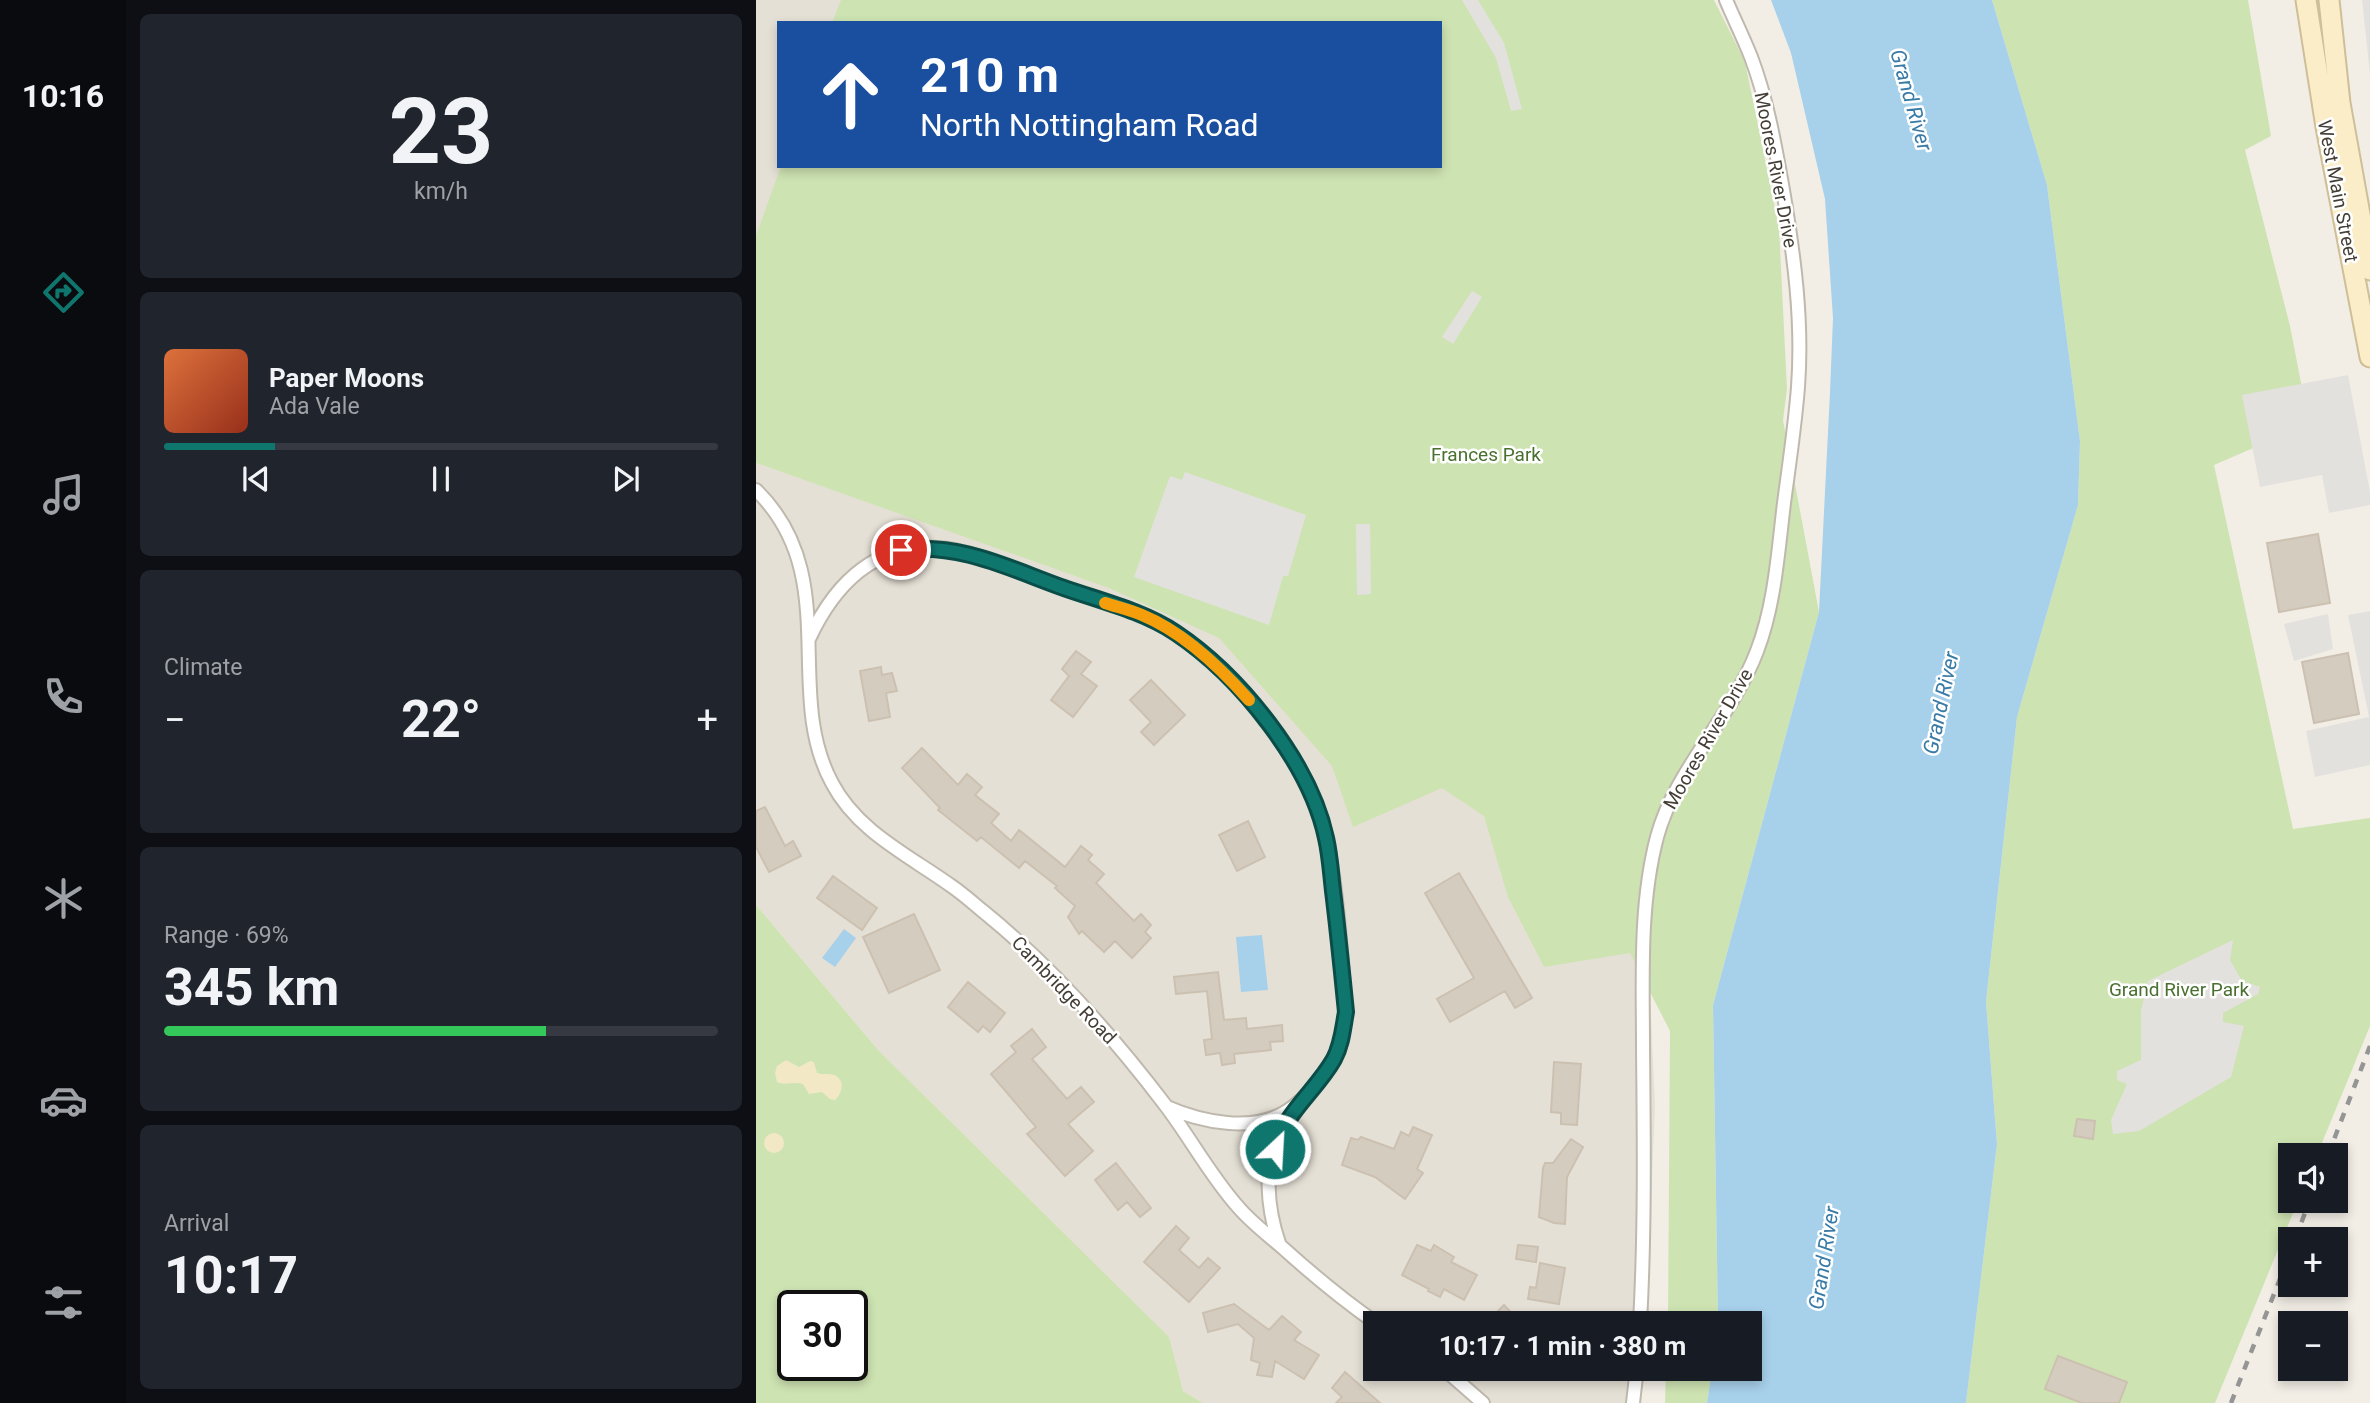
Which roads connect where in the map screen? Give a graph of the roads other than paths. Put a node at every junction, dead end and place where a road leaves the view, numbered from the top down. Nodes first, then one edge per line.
1 (1726, 0) edge
2 (2306, 0) edge
3 (2329, 0) edge
4 (2370, 270) edge
5 (2370, 357) edge
6 (756, 490) edge
7 (809, 639) junction
8 (1302, 1100) junction
9 (1167, 1107) junction
10 (1280, 1246) junction
11 (1641, 1311) edge
12 (1363, 1313) edge
13 (1458, 1381) edge
14 (1636, 1381) edge
15 (1483, 1403) edge
16 (1633, 1403) edge

1 - 11 street, Moores River Drive
2 - 5 main road, West Main Street
3 - 4 main road, West Main Street
6 - 7 street, Cambridge Road
7 - 8 street
7 - 9 street, Cambridge Road
8 - 9 street
8 - 10 street
9 - 10 street, Cambridge Road
10 - 12 street, Cambridge Road
13 - 15 street
14 - 16 street

